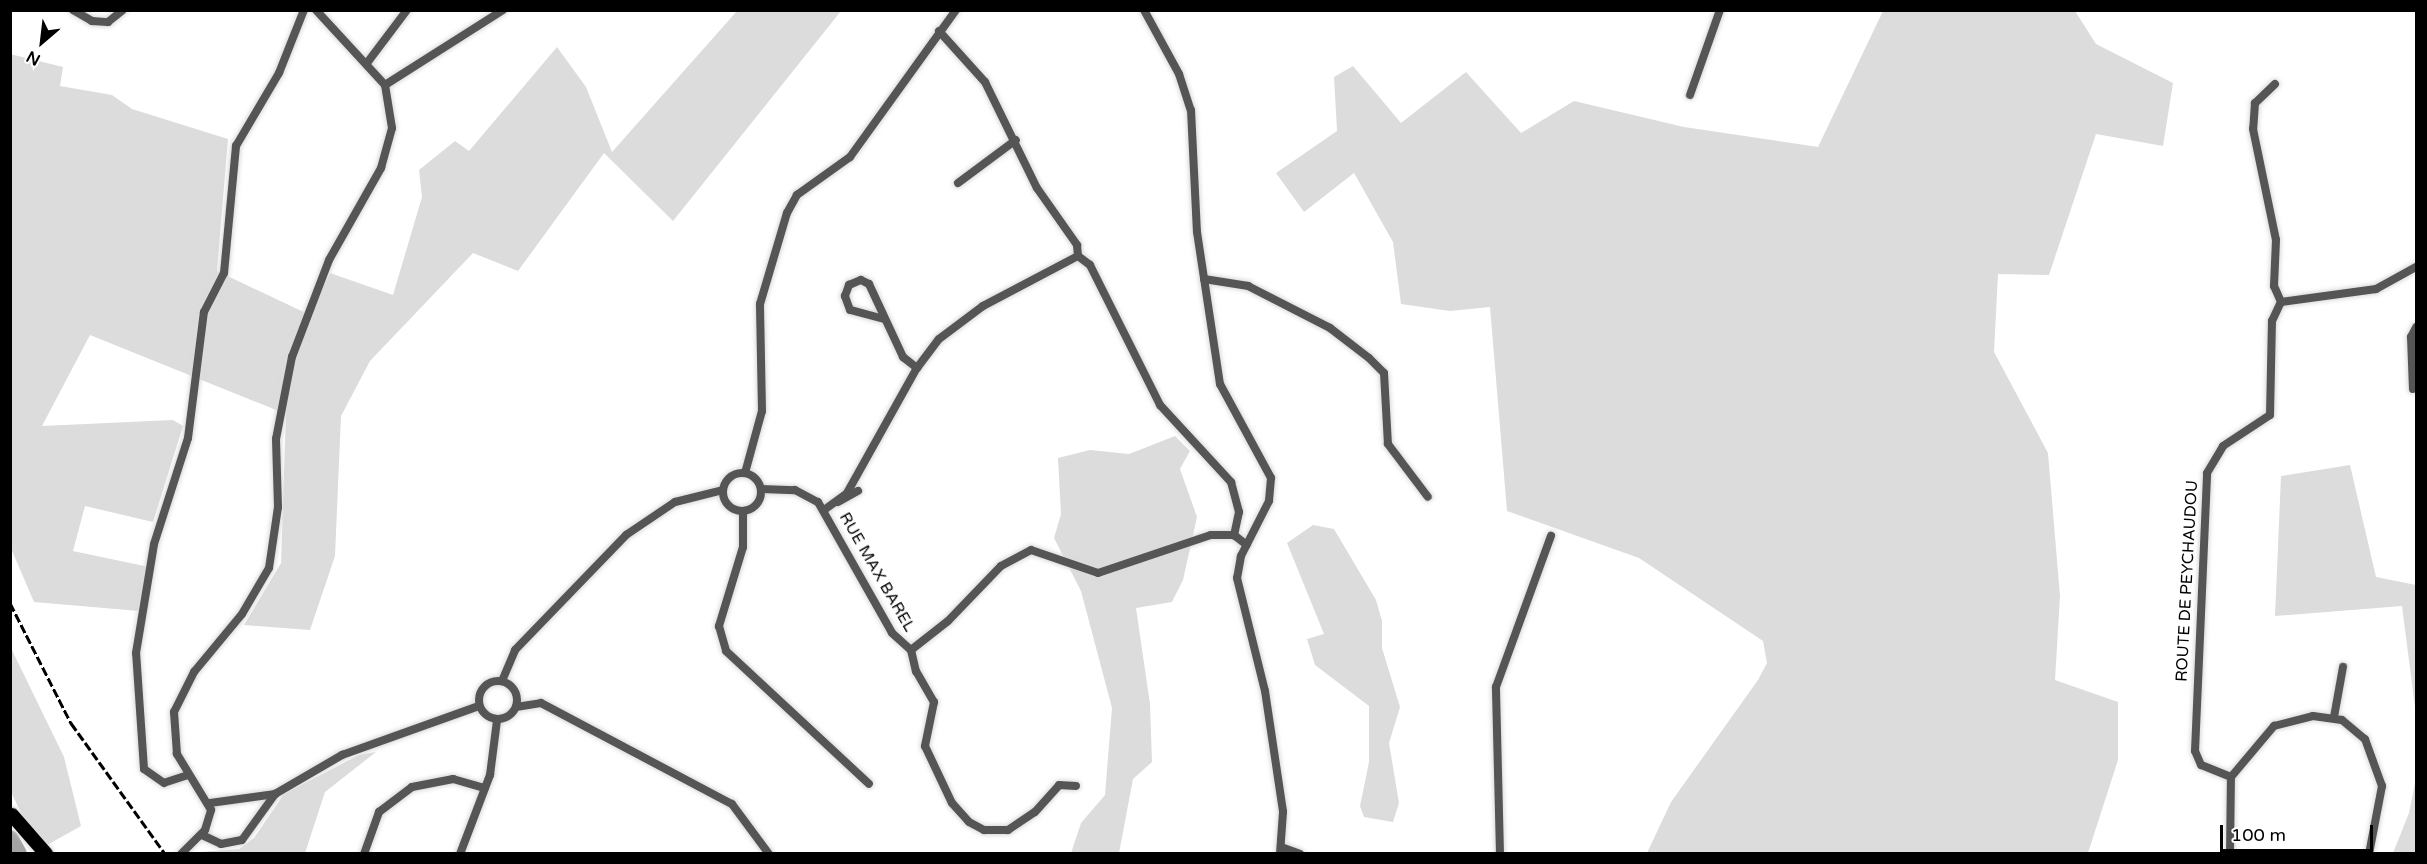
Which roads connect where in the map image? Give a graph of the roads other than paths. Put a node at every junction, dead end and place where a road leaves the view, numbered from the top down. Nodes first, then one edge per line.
1 (73, 10) edge
2 (123, 10) edge
3 (304, 10) edge
4 (316, 10) edge
5 (407, 10) edge
6 (503, 10) edge
7 (956, 10) edge
8 (1144, 10) edge
9 (1720, 10) edge
10 (939, 31) junction
11 (367, 63) junction
12 (2275, 84) dead end
13 (385, 85) junction
14 (1690, 95) dead end
15 (1016, 140) junction
16 (958, 183) dead end
17 (1078, 256) junction
18 (2416, 267) edge
19 (1204, 279) junction
20 (2281, 302) junction
21 (884, 319) junction
22 (2416, 327) edge
23 (916, 368) junction
24 (2413, 389) dead end
25 (745, 473) junction
26 (761, 489) junction
27 (723, 490) junction
28 (858, 491) dead end
29 (1428, 497) dead end
30 (837, 502) junction
31 (824, 510) junction
32 (743, 511) junction
33 (1234, 535) junction
34 (1551, 536) dead end
35 (1247, 544) junction
36 (911, 650) junction
37 (2343, 667) dead end
38 (502, 681) junction
39 (479, 706) junction
40 (516, 707) junction
41 (2334, 717) junction
42 (497, 720) junction
43 (188, 775) junction
44 (2231, 777) junction
45 (869, 784) dead end
46 (1076, 786) dead end
47 (485, 788) junction
48 (275, 794) junction
49 (210, 803) junction
50 (11, 813) edge
51 (202, 835) junction
52 (1281, 850) edge
53 (37, 854) edge
54 (46, 854) edge
55 (181, 854) edge
56 (364, 854) edge
57 (460, 854) edge
58 (769, 854) edge
59 (1300, 854) edge
60 (1500, 854) edge
61 (2230, 854) edge
62 (2369, 854) edge

1 - 2 street
3 - 43 street
4 - 11 street
5 - 11 street
6 - 13 street
7 - 10 street
8 - 19 street
9 - 14 street
10 - 15 street
10 - 25 street
11 - 13 street
12 - 20 street
13 - 43 street
15 - 16 street
15 - 17 street
17 - 23 street
17 - 33 street
18 - 20 street
19 - 29 street
19 - 35 street
20 - 44 street, ROUTE DE PEYCHAUDOU
21 - 21 street
21 - 23 street
22 - 24 street
23 - 30 street
25 - 26 street
25 - 27 street
26 - 31 street, RUE MAX BAREL
26 - 32 street
27 - 32 street
27 - 38 street
28 - 30 street
30 - 31 street
31 - 36 street, RUE MAX BAREL
32 - 45 street
33 - 35 street
33 - 36 street, RUE MAX BAREL
34 - 60 street
35 - 52 street
36 - 46 street
37 - 41 street
38 - 39 street
38 - 40 street
39 - 42 street
39 - 48 street
40 - 42 street
40 - 58 street
41 - 44 street
41 - 62 street
42 - 47 street
43 - 49 street
44 - 61 street
47 - 56 street
47 - 57 street
48 - 49 street
48 - 51 street
49 - 51 street
50 - 53 main road
50 - 54 main road
51 - 55 street
52 - 59 street

